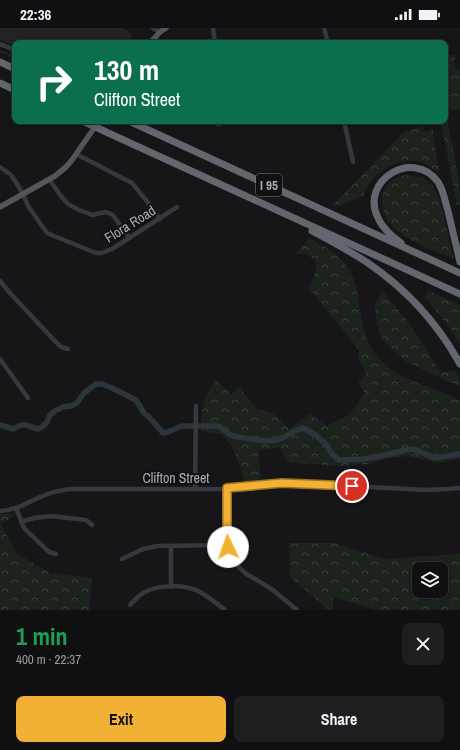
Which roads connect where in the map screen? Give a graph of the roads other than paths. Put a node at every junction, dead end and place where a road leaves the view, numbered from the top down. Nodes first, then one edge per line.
1 (153, 28) edge
2 (166, 28) edge
3 (213, 28) edge
4 (324, 28) edge
5 (160, 32) junction
6 (153, 40) edge
7 (215, 40) edge
8 (327, 40) edge
9 (0, 44) edge
10 (12, 49) edge
11 (0, 62) edge
12 (12, 68) edge
13 (0, 83) edge
14 (12, 89) edge
15 (88, 124) edge
16 (96, 124) edge
17 (136, 124) edge
18 (345, 124) edge
19 (76, 154) junction
20 (353, 162) dead end
21 (0, 167) edge
22 (50, 179) junction
23 (23, 194) junction
24 (0, 207) edge
25 (177, 208) dead end
26 (290, 216) junction
27 (160, 219) junction
28 (130, 238) junction
29 (409, 249) junction
30 (460, 262) edge
31 (460, 272) edge
32 (0, 281) edge
33 (460, 294) edge
34 (68, 349) dead end
35 (0, 359) edge
36 (460, 364) edge
37 (28, 398) dead end
38 (196, 406) dead end
39 (227, 488) junction
40 (460, 488) edge
41 (195, 489) junction
42 (16, 508) junction
43 (0, 511) edge
44 (21, 522) junction
45 (92, 525) dead end
46 (228, 545) junction
47 (171, 546) junction
48 (56, 554) dead end
49 (122, 559) dead end
50 (171, 587) junction
51 (130, 606) dead end
52 (225, 610) edge
53 (297, 610) edge

1 - 5 street
2 - 5 main road
3 - 7 street
4 - 8 street
5 - 6 main road
9 - 10 street
11 - 12 highway
13 - 14 highway
15 - 26 highway, I 95, bridge
16 - 19 main road
17 - 29 highway, I 95
18 - 20 street
19 - 22 main road
19 - 27 street
21 - 23 street, Flora Road
22 - 23 main road
22 - 28 street
23 - 24 main road
23 - 28 street, Flora Road
25 - 27 street, Flora Road
26 - 33 highway, I 95
26 - 36 highway
27 - 28 street, Flora Road
29 - 30 highway
29 - 31 highway, I 95
32 - 34 street
35 - 37 street
38 - 41 street
39 - 40 street, Clifton Street
39 - 41 street, Clifton Street
39 - 46 street
41 - 42 street, Clifton Street
42 - 43 street, Clifton Street
42 - 44 street
44 - 45 street
44 - 48 street
46 - 47 street
46 - 53 street
47 - 49 street
47 - 50 street
50 - 51 street
50 - 52 street

